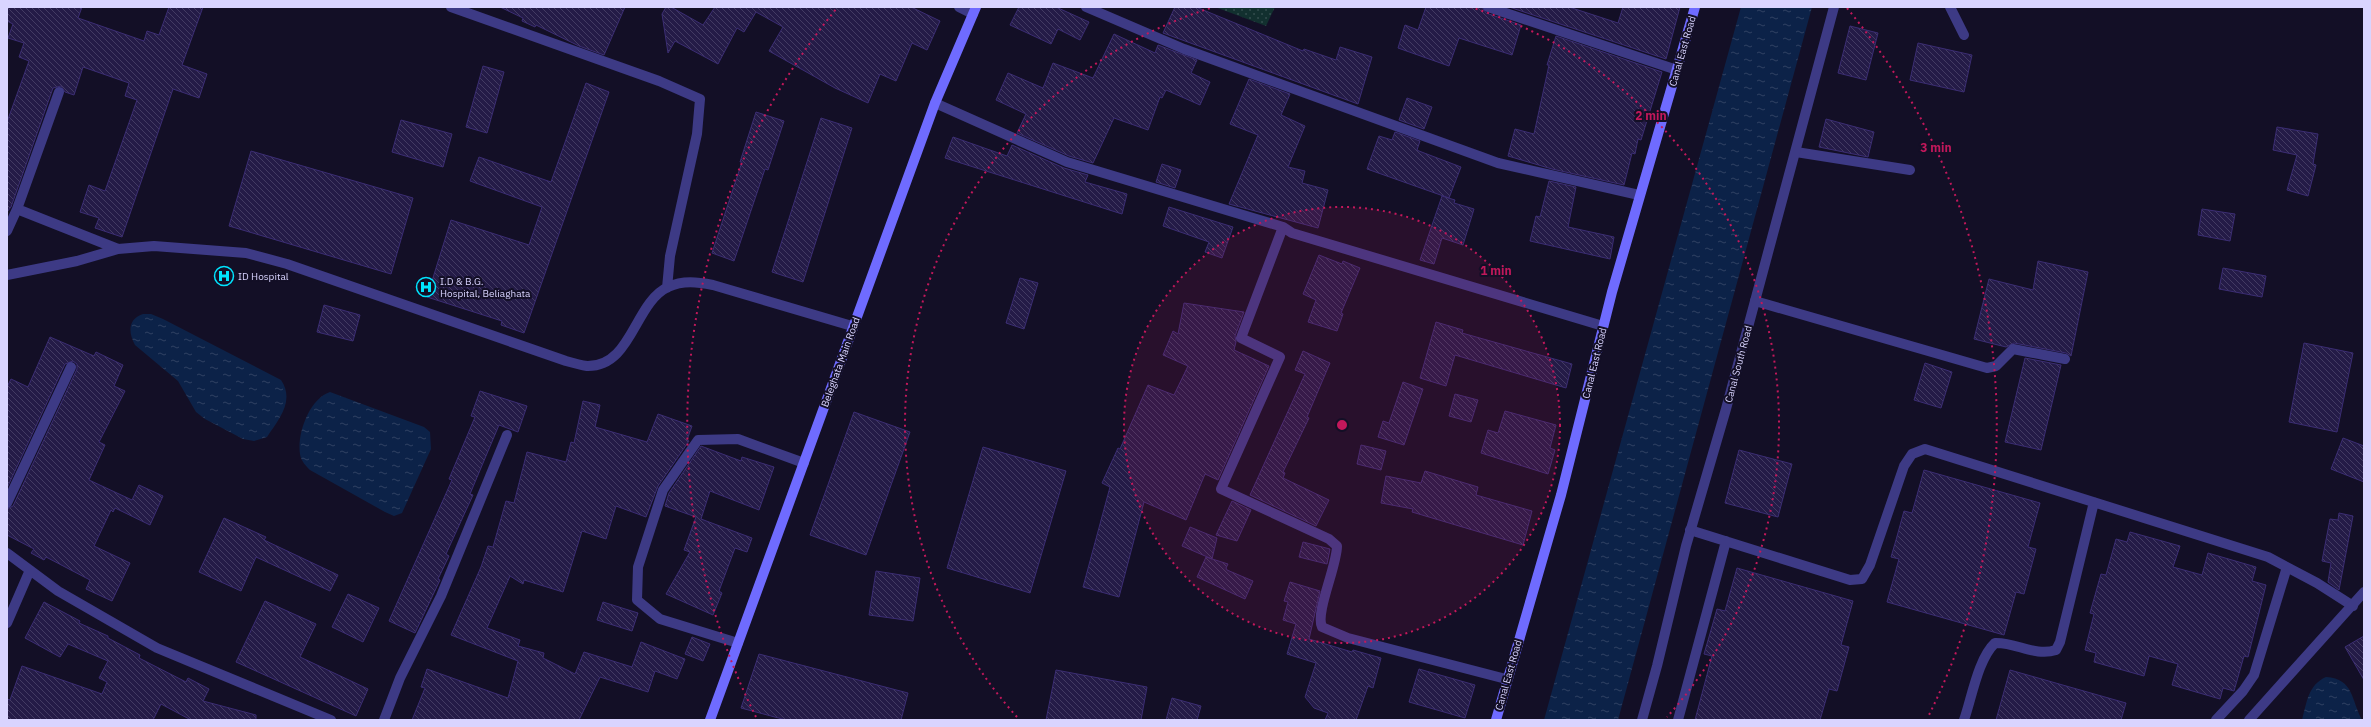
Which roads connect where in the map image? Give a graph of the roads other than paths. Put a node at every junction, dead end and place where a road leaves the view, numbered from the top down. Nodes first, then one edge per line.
1 (451, 7) edge
2 (959, 7) edge
3 (1086, 7) edge
4 (1488, 7) edge
5 (1695, 7) edge
6 (1834, 7) edge
7 (1950, 7) edge
8 (974, 10) edge
9 (1964, 35) dead end
10 (1677, 70) junction
11 (59, 92) dead end
12 (935, 103) junction
13 (1796, 152) junction
14 (1910, 170) dead end
15 (1639, 195) junction
16 (17, 209) junction
17 (1283, 227) junction
18 (7, 230) edge
19 (118, 249) junction
20 (7, 275) edge
21 (667, 288) junction
22 (1755, 301) junction
23 (852, 326) junction
24 (1603, 326) junction
25 (2064, 359) dead end
26 (71, 367) dead end
27 (507, 435) dead end
28 (804, 463) junction
29 (2094, 502) junction
30 (7, 503) edge
31 (1690, 530) junction
32 (1726, 541) junction
33 (7, 553) edge
34 (2287, 566) junction
35 (30, 570) junction
36 (2364, 592) edge
37 (2353, 606) junction
38 (7, 623) edge
39 (738, 643) junction
40 (1506, 679) junction
41 (331, 720) edge
42 (384, 720) edge
43 (710, 720) edge
44 (1496, 720) edge
45 (1642, 720) edge
46 (1678, 720) edge
47 (1964, 720) edge
48 (2216, 720) edge
49 (2249, 720) edge

1 - 21 street
2 - 8 street
3 - 15 street
4 - 10 street
5 - 10 main road, Canal East Road
6 - 13 street, Canal South Road
7 - 9 street
8 - 12 main road, Beleghata Main Road
10 - 15 main road, Canal East Road
11 - 16 street
12 - 17 street
12 - 23 main road, Beleghata Main Road
13 - 14 street
13 - 22 street, Canal South Road
15 - 24 main road, Canal East Road
16 - 18 street
16 - 19 street
17 - 24 street
17 - 40 street
19 - 20 street
19 - 21 street
21 - 23 street
22 - 25 street
22 - 31 street, Canal South Road
23 - 28 main road, Beleghata Main Road
24 - 40 main road, Canal East Road
26 - 30 street
27 - 42 street
28 - 39 main road, Beleghata Main Road
28 - 39 street
29 - 32 street
29 - 34 street
29 - 47 street
31 - 32 street
31 - 45 street, Canal South Road
32 - 46 street
33 - 35 street
34 - 37 street
34 - 48 street
35 - 38 street
35 - 41 street
36 - 37 street
37 - 49 street
39 - 43 main road, Beleghata Main Road
40 - 44 main road, Canal East Road

